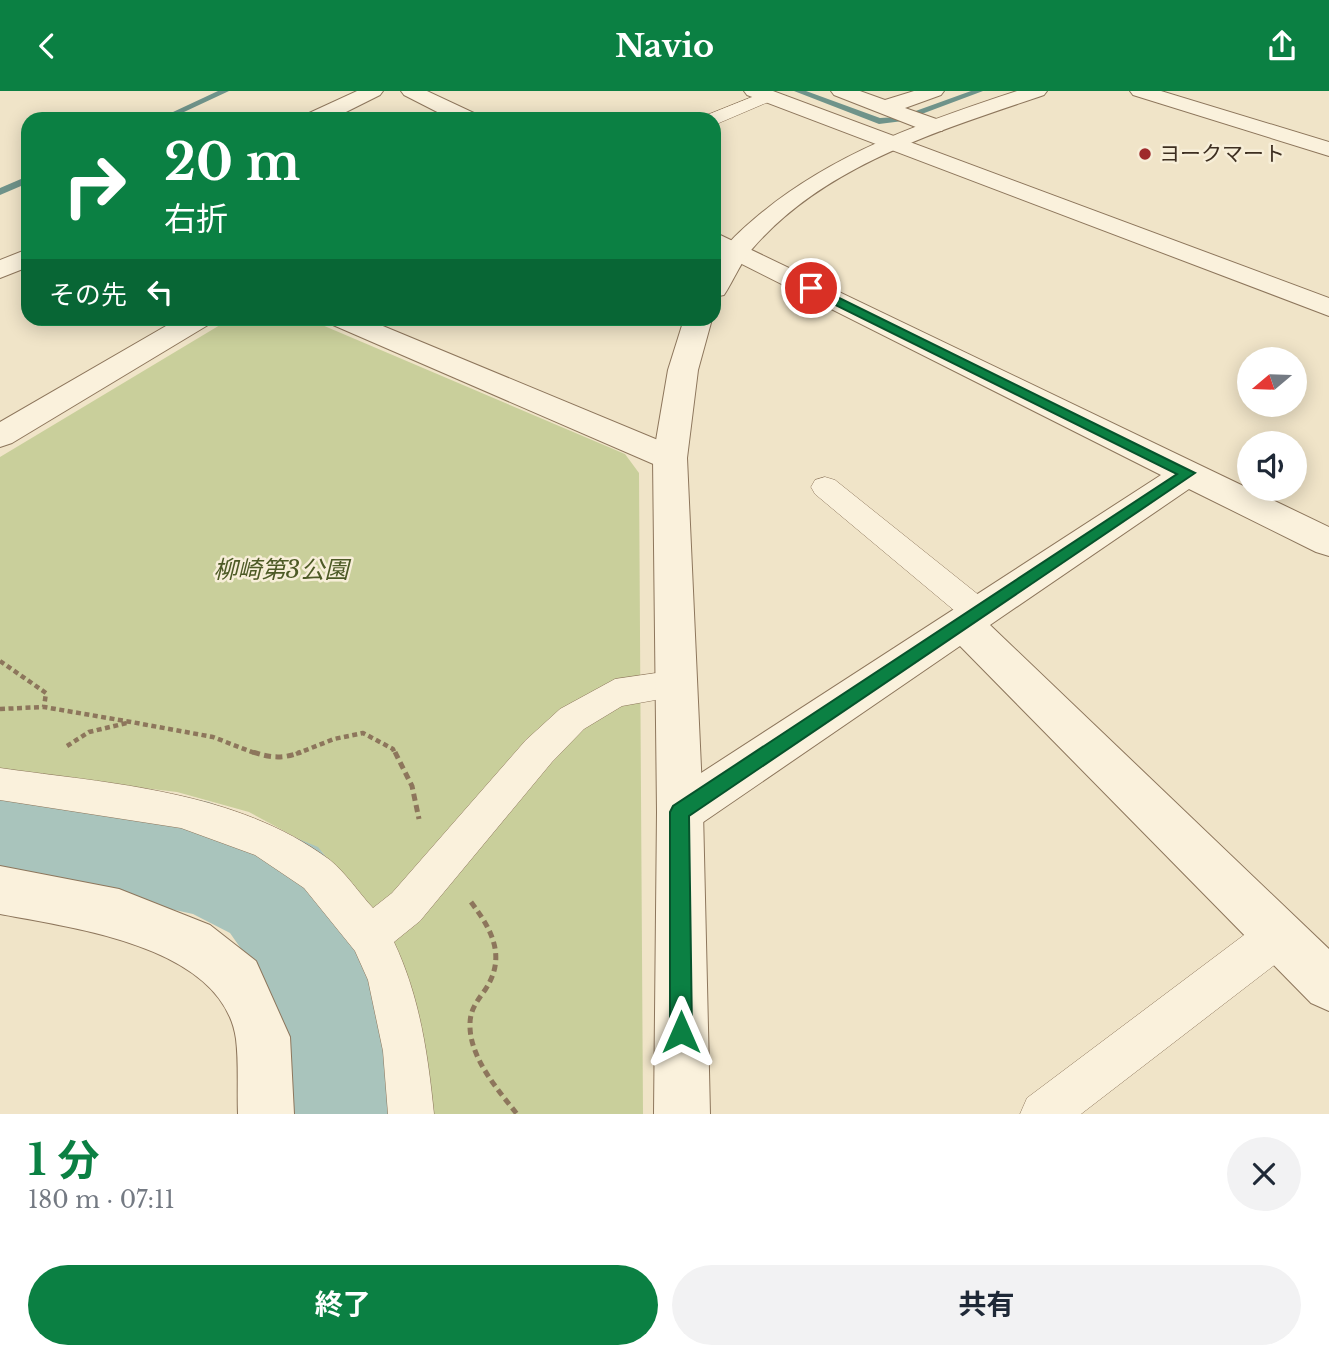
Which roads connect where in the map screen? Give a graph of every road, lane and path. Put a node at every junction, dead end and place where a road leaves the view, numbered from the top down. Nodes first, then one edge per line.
1 (373, 91) edge
2 (411, 91) edge
3 (841, 91) edge
4 (934, 91) edge
5 (1037, 91) edge
6 (1140, 91) edge
7 (1188, 91) edge
8 (760, 93) edge
9 (886, 107) junction
10 (330, 112) edge
11 (454, 112) edge
12 (721, 115) edge
13 (934, 126) junction
14 (1329, 134) edge
15 (890, 142) junction
16 (1329, 149) edge
17 (725, 246) edge
18 (21, 260) edge
19 (0, 270) edge
20 (1329, 307) edge
21 (186, 326) edge
22 (359, 326) edge
23 (696, 326) edge
24 (0, 436) edge
25 (670, 458) junction
26 (1188, 473) junction
27 (825, 487) dead end
28 (1329, 543) edge
29 (971, 619) junction
30 (0, 661) edge
31 (677, 684) junction
32 (44, 707) dead end
33 (0, 784) edge
34 (680, 812) junction
35 (0, 890) edge
36 (1279, 935) junction
37 (370, 936) junction
38 (1329, 985) edge
39 (266, 1114) edge
40 (411, 1114) edge
41 (682, 1114) edge
42 (1043, 1114) edge

1 - 10 street
2 - 11 street
3 - 9 street
4 - 9 street
5 - 13 street
6 - 16 street
7 - 14 street
8 - 12 lane
8 - 15 street
9 - 13 street
13 - 15 street
15 - 17 street
15 - 20 street
17 - 26 street
18 - 19 street
21 - 24 street
22 - 25 street
23 - 25 street
25 - 31 street
26 - 28 street
26 - 29 street
27 - 29 lane
29 - 34 street
29 - 36 street
30 - 32 path
31 - 34 street
31 - 37 lane
33 - 37 lane
34 - 41 street
35 - 39 street
36 - 38 street
36 - 42 lane
37 - 40 lane

